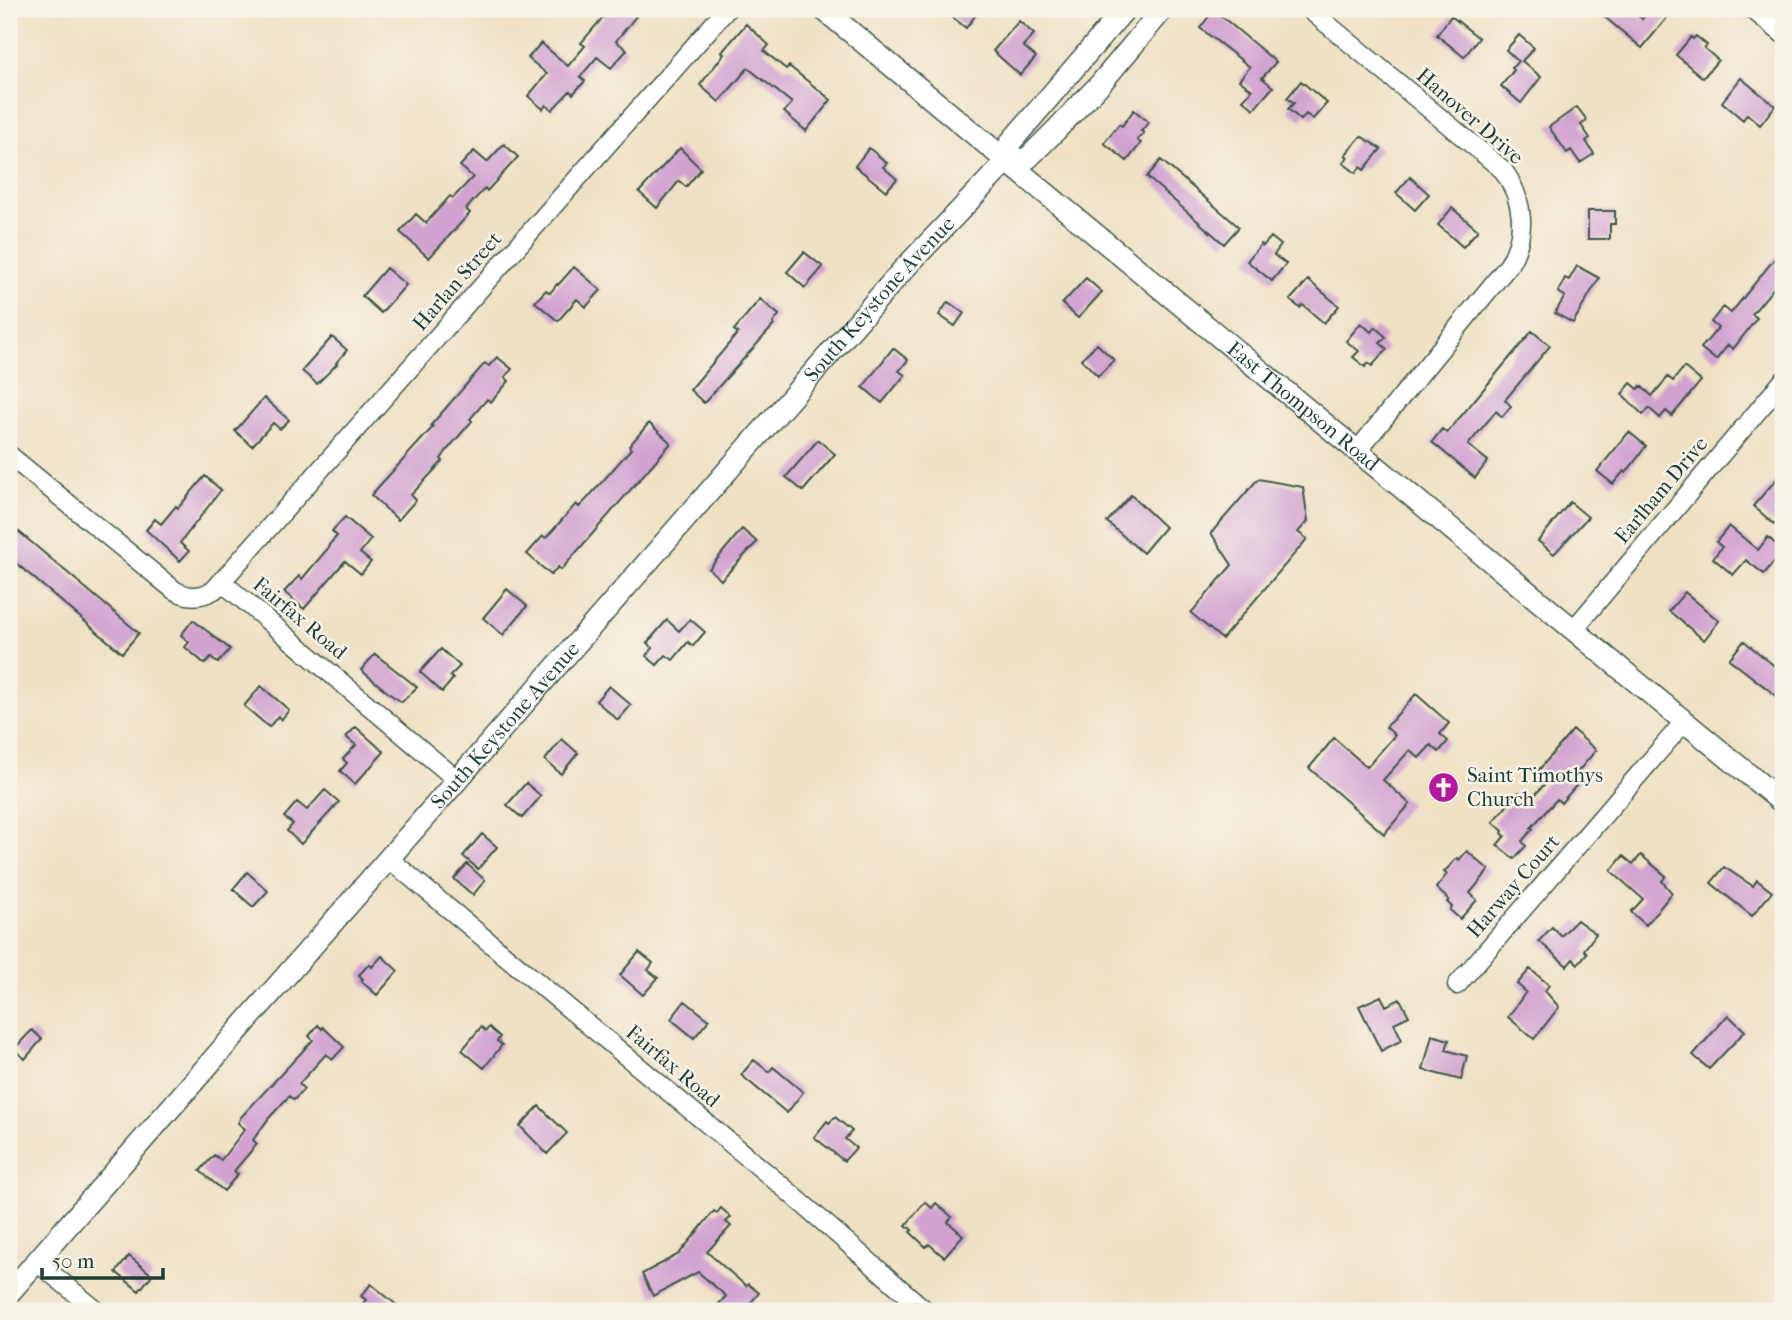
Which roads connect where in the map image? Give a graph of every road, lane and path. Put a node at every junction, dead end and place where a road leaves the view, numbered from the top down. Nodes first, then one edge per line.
1 (727, 9) edge
2 (823, 9) edge
3 (1125, 9) edge
4 (1163, 9) edge
5 (1309, 9) edge
6 (1752, 9) edge
7 (1783, 34) edge
8 (1006, 162) junction
9 (1783, 381) edge
10 (1358, 450) junction
11 (9, 455) edge
12 (222, 582) junction
13 (1574, 629) junction
14 (1685, 721) junction
15 (456, 779) junction
16 (1783, 803) edge
17 (388, 858) junction
18 (1457, 985) dead end
19 (36, 1261) junction
20 (9, 1293) edge
21 (97, 1311) edge
22 (926, 1311) edge

1 - 12 street, Harlan Street
2 - 8 main road, East Thompson Road
3 - 8 main road, South Keystone Avenue
4 - 8 main road, South Keystone Avenue
5 - 10 street, Hanover Drive
6 - 7 street
8 - 10 main road, East Thompson Road
8 - 15 main road, South Keystone Avenue
9 - 13 street, Earlham Drive
10 - 13 main road, East Thompson Road
11 - 12 street, Fairfax Road
12 - 15 street, Fairfax Road
13 - 14 main road, East Thompson Road
14 - 16 main road, East Thompson Road
14 - 18 street, Harway Court
15 - 17 main road, South Keystone Avenue
17 - 19 main road, South Keystone Avenue
17 - 22 street, Fairfax Road
19 - 20 main road, South Keystone Avenue
19 - 21 street

